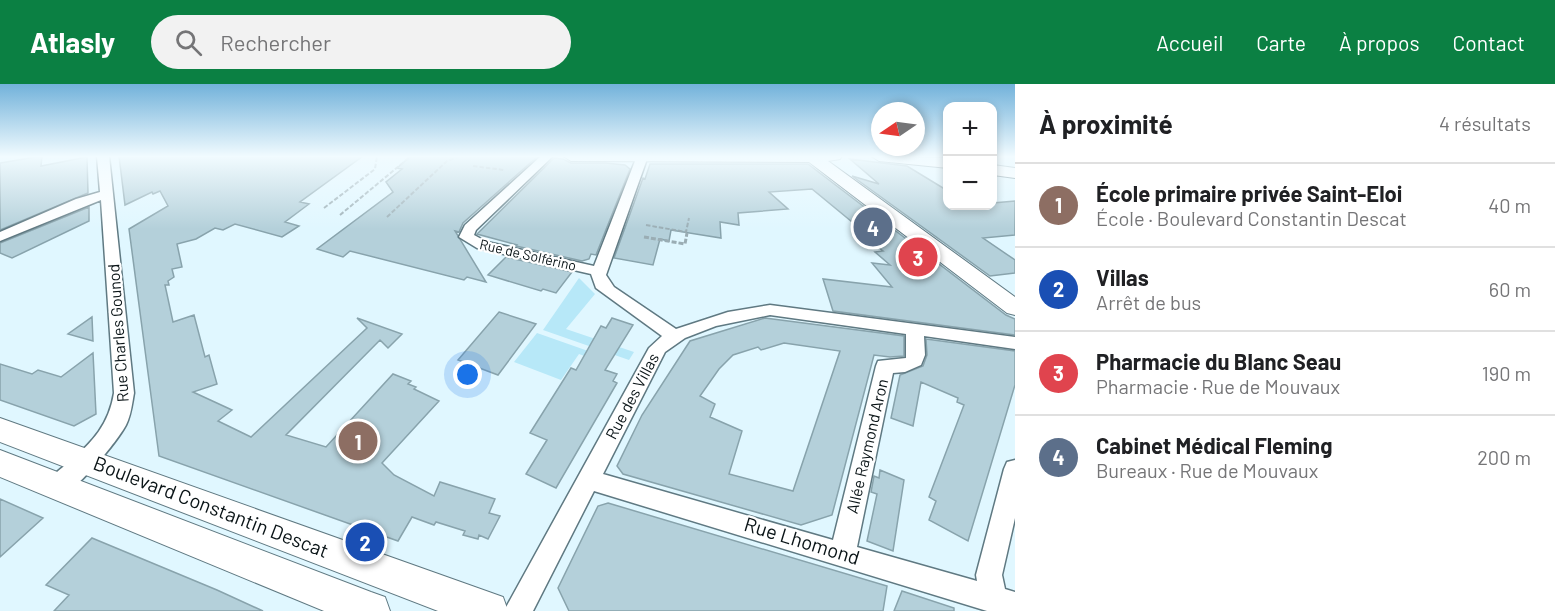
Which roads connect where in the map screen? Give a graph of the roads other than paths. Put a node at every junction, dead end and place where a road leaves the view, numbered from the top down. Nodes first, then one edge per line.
1 (106, 181) edge
2 (521, 181) edge
3 (633, 181) edge
4 (845, 181) edge
5 (108, 194) junction
6 (0, 237) edge
7 (598, 271) junction
8 (1015, 308) edge
9 (915, 329) junction
10 (673, 335) junction
11 (1015, 343) edge
12 (0, 430) edge
13 (85, 460) junction
14 (0, 463) edge
15 (1015, 469) edge
16 (588, 479) junction
17 (58, 485) junction
18 (843, 553) junction
19 (1004, 603) edge
20 (371, 611) edge
21 (489, 611) edge
22 (518, 611) edge

1 - 5 street, Rue Charles Gounod
2 - 7 street, Rue de Solférino
3 - 7 street
4 - 8 street
5 - 6 street
5 - 13 street, Rue Charles Gounod
7 - 10 street
9 - 10 street
9 - 11 street
9 - 18 street, Allée Raymond Aron
10 - 16 street, Rue des Villas
12 - 13 street, Boulevard Constantin Descat
13 - 17 street, Rue Charles Gounod
13 - 21 street, Boulevard Constantin Descat
14 - 17 street, Boulevard Constantin Descat
15 - 19 street
16 - 18 street, Rue Lhomond
16 - 22 street, Rue des Villas
17 - 20 street, Boulevard Constantin Descat
18 - 19 street, Rue Lhomond

